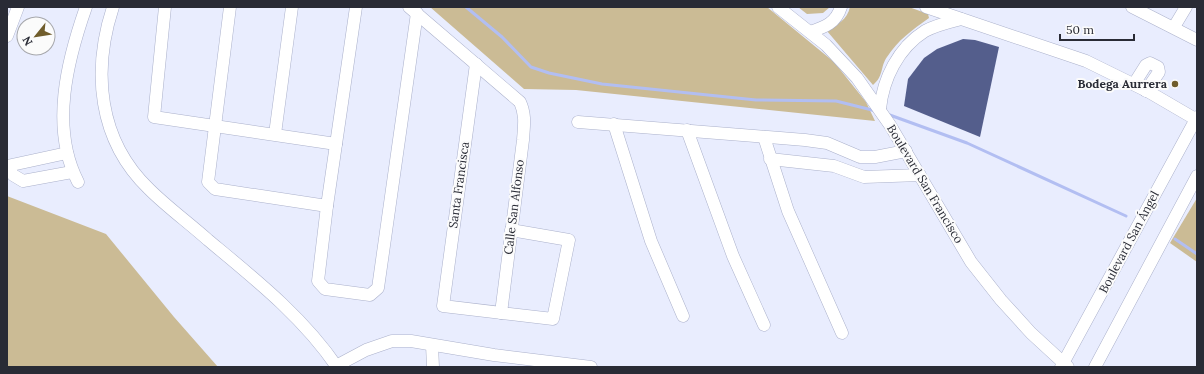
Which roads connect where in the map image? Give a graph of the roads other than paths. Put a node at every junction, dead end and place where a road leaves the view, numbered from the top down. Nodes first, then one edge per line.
1 (18, 7) edge
2 (86, 7) edge
3 (113, 7) edge
4 (165, 7) edge
5 (230, 7) edge
6 (292, 7) edge
7 (356, 7) edge
8 (778, 7) edge
9 (841, 7) edge
10 (926, 7) edge
11 (1132, 7) edge
12 (1186, 7) edge
13 (413, 10) edge
14 (960, 19) junction
15 (1174, 28) junction
16 (810, 32) junction
17 (7, 36) edge
18 (1197, 40) edge
19 (476, 64) junction
20 (1134, 84) junction
21 (1146, 91) junction
22 (880, 109) junction
23 (1197, 119) edge
24 (578, 122) dead end
25 (614, 124) junction
26 (214, 126) junction
27 (687, 130) junction
28 (275, 134) junction
29 (764, 137) junction
30 (336, 144) junction
31 (830, 145) junction
32 (906, 151) junction
33 (67, 153) junction
34 (770, 159) junction
35 (7, 166) edge
36 (827, 166) junction
37 (920, 175) junction
38 (1197, 176) edge
39 (327, 206) junction
40 (511, 230) junction
41 (501, 313) junction
42 (683, 316) dead end
43 (764, 325) dead end
44 (842, 333) dead end
45 (432, 345) junction
46 (495, 361) edge
47 (554, 365) edge
48 (1064, 366) edge
49 (337, 367) edge
50 (433, 367) edge
51 (591, 367) edge
52 (1095, 367) edge

1 - 17 street
2 - 33 street
3 - 49 street
4 - 26 street
5 - 26 street
6 - 28 street
7 - 30 street
8 - 16 street, Boulevard San Francisco
9 - 16 street
10 - 14 street
11 - 15 street
12 - 15 street
13 - 19 street
13 - 39 street
14 - 20 street
14 - 22 street
15 - 18 street
16 - 22 street, Boulevard San Francisco
19 - 40 street, Calle San Alfonso
19 - 41 street, Santa Francisca
20 - 21 street
20 - 21 street
21 - 23 street
22 - 32 street, Boulevard San Francisco
23 - 48 street, Boulevard San Ángel
24 - 25 street
25 - 27 street
25 - 42 street
26 - 28 street
26 - 39 street
27 - 29 street
27 - 43 street
28 - 30 street
29 - 31 street
29 - 34 street
30 - 39 street
31 - 32 street
31 - 36 street
32 - 37 street, Boulevard San Francisco
33 - 35 street
33 - 35 street
34 - 36 street
34 - 44 street
36 - 37 street
37 - 48 street, Boulevard San Francisco
38 - 52 street
40 - 41 street, Calle San Alfonso
40 - 41 street
45 - 46 street
45 - 49 street
45 - 50 street
46 - 47 street
47 - 51 street

